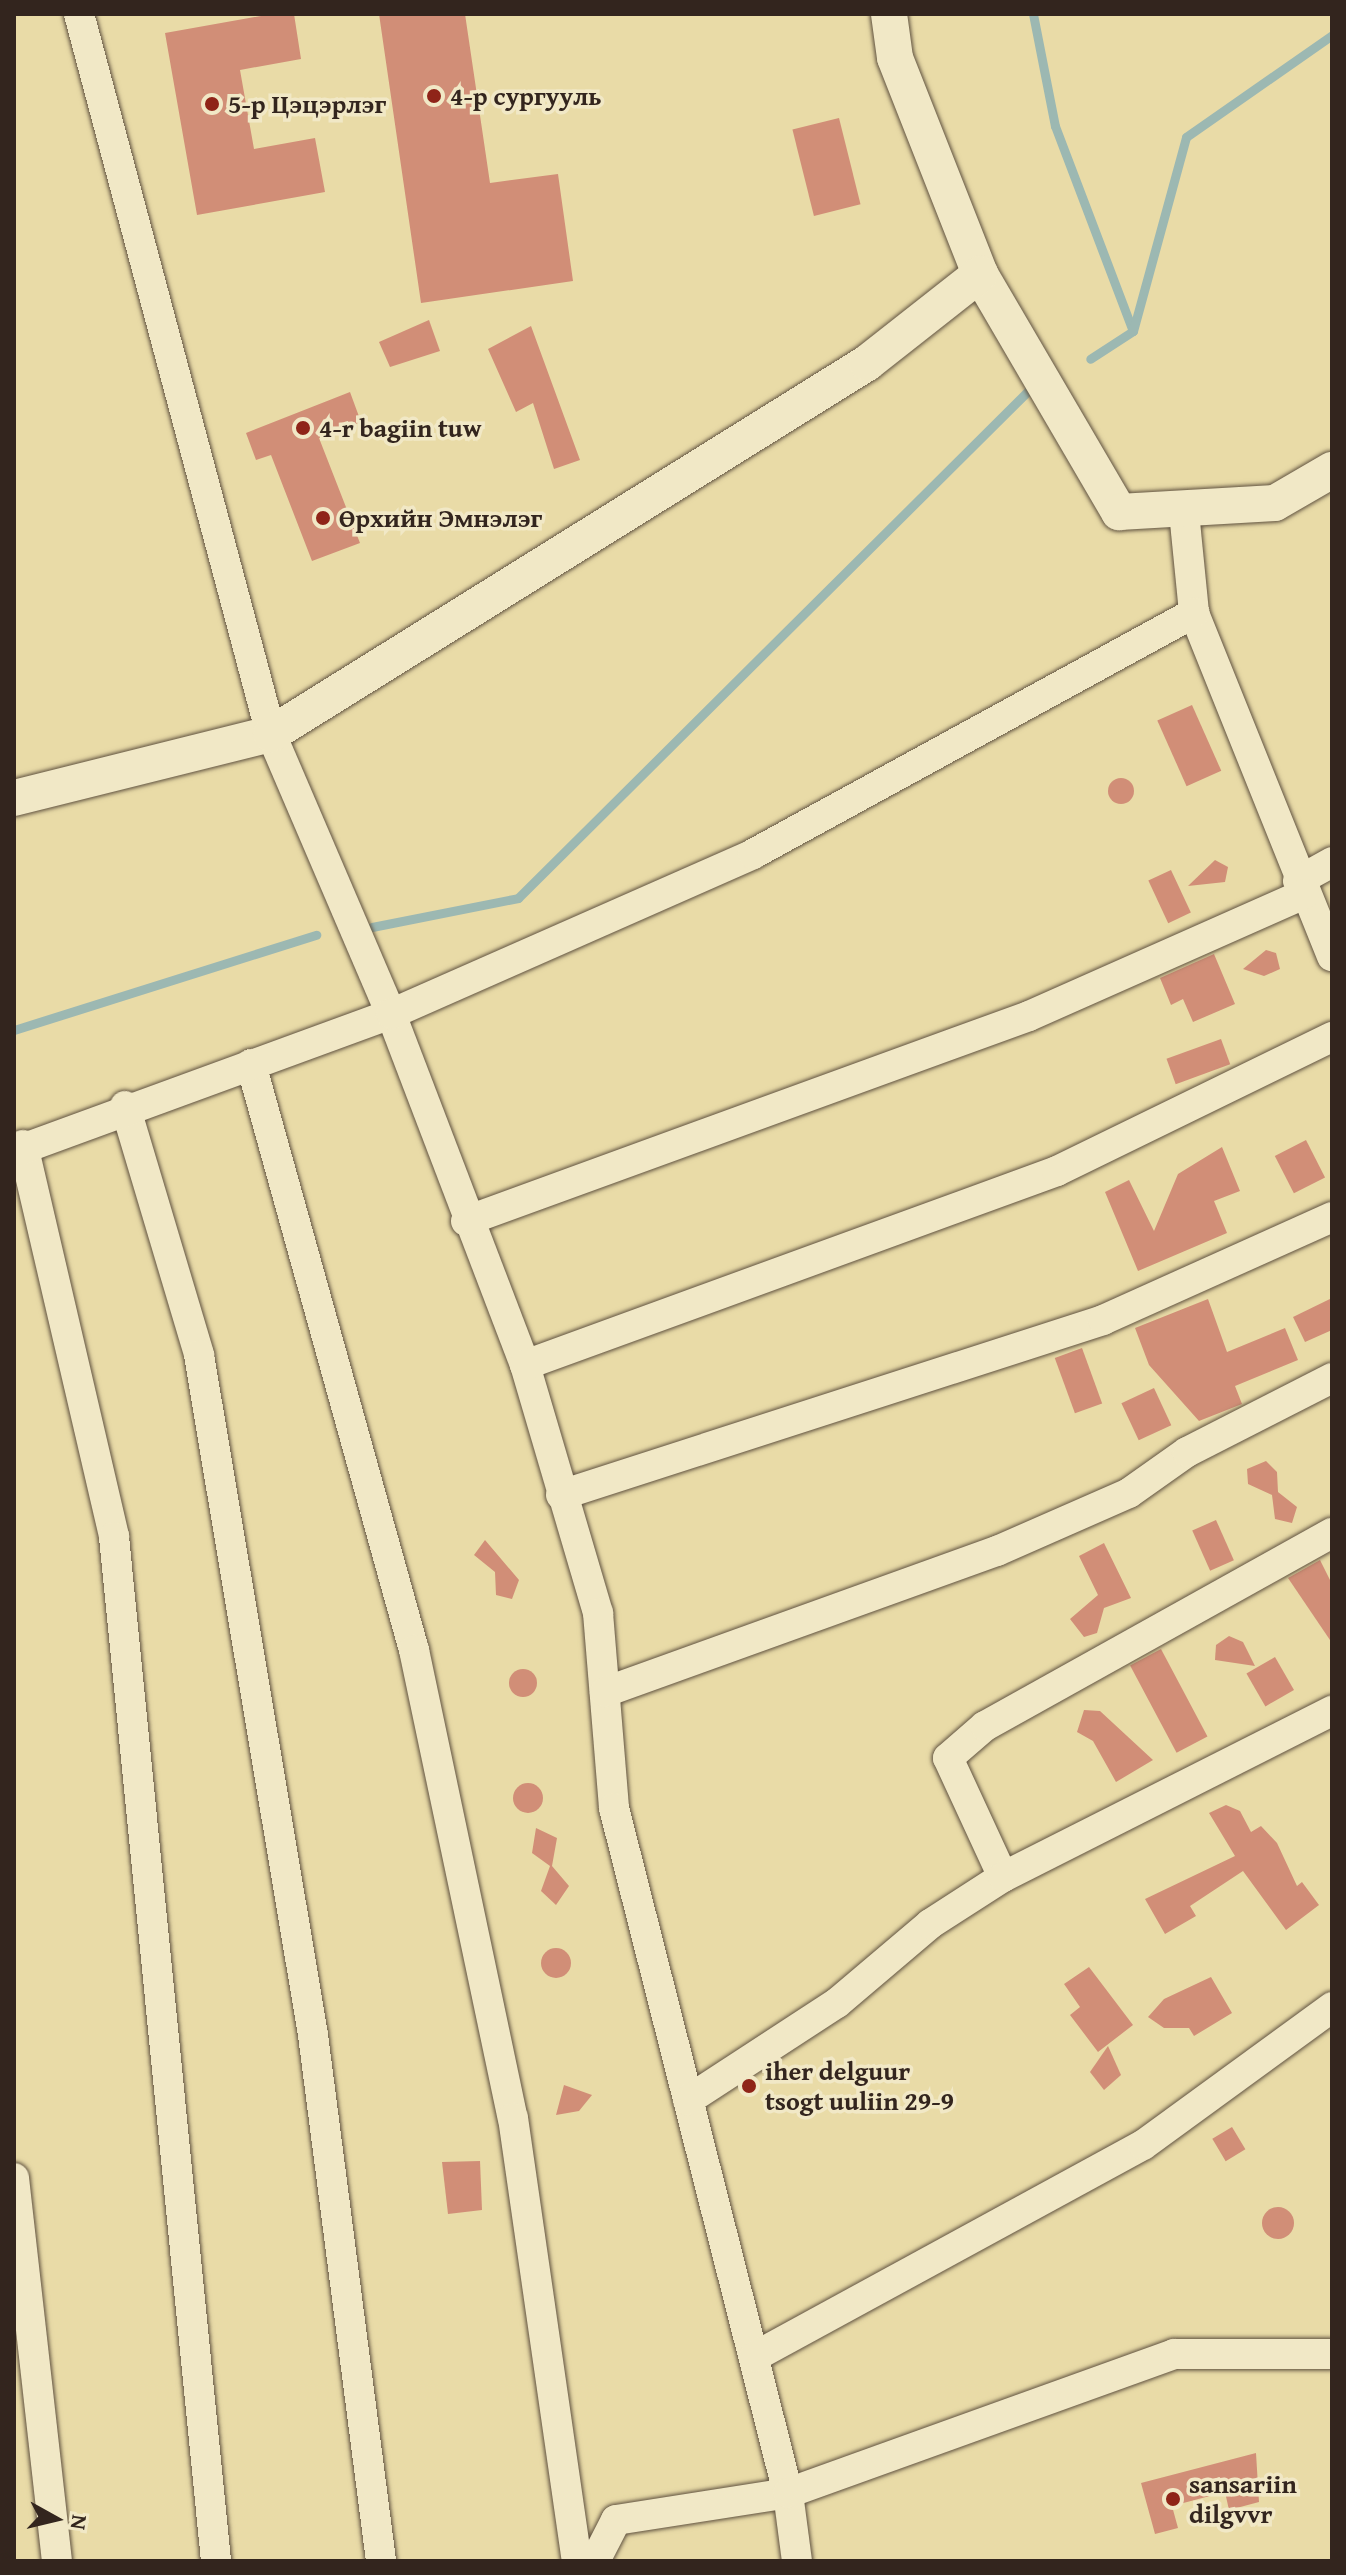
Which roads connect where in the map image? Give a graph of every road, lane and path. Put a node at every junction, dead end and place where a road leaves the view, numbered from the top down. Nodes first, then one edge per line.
1 (79, 14) edge
2 (889, 14) edge
3 (980, 274) junction
4 (1332, 470) edge
5 (1184, 512) junction
6 (1194, 613) junction
7 (271, 734) junction
8 (14, 798) edge
9 (1332, 862) edge
10 (1301, 887) junction
11 (1332, 956) edge
12 (391, 1014) junction
13 (1332, 1037) edge
14 (251, 1064) junction
15 (125, 1106) junction
16 (19, 1149) edge
17 (1332, 1217) edge
18 (466, 1221) junction
19 (525, 1365) junction
20 (1332, 1378) edge
21 (561, 1495) junction
22 (1332, 1533) edge
23 (605, 1692) junction
24 (1332, 1711) edge
25 (1003, 1877) junction
26 (1332, 2007) edge
27 (688, 2100) junction
28 (14, 2178) edge
29 (1332, 2354) edge
30 (754, 2357) junction
31 (788, 2493) junction
32 (57, 2561) edge
33 (216, 2561) edge
34 (381, 2561) edge
35 (577, 2561) edge
36 (595, 2561) edge
37 (797, 2561) edge

1 - 7 street
2 - 3 street
3 - 5 street
3 - 7 street
4 - 5 street
5 - 6 street
6 - 10 street
6 - 12 street
7 - 8 street
7 - 12 street
9 - 10 street
10 - 11 street
10 - 18 street
12 - 14 street
12 - 18 street
13 - 19 street
14 - 15 street
14 - 35 street
15 - 16 street
15 - 34 street
16 - 33 street
17 - 21 street
18 - 19 street
19 - 21 street
20 - 23 street
21 - 23 street
22 - 25 street
23 - 27 street
24 - 25 street
25 - 27 street
26 - 30 street
27 - 30 street
28 - 32 street
29 - 31 street
30 - 31 street
31 - 36 street
31 - 37 street

